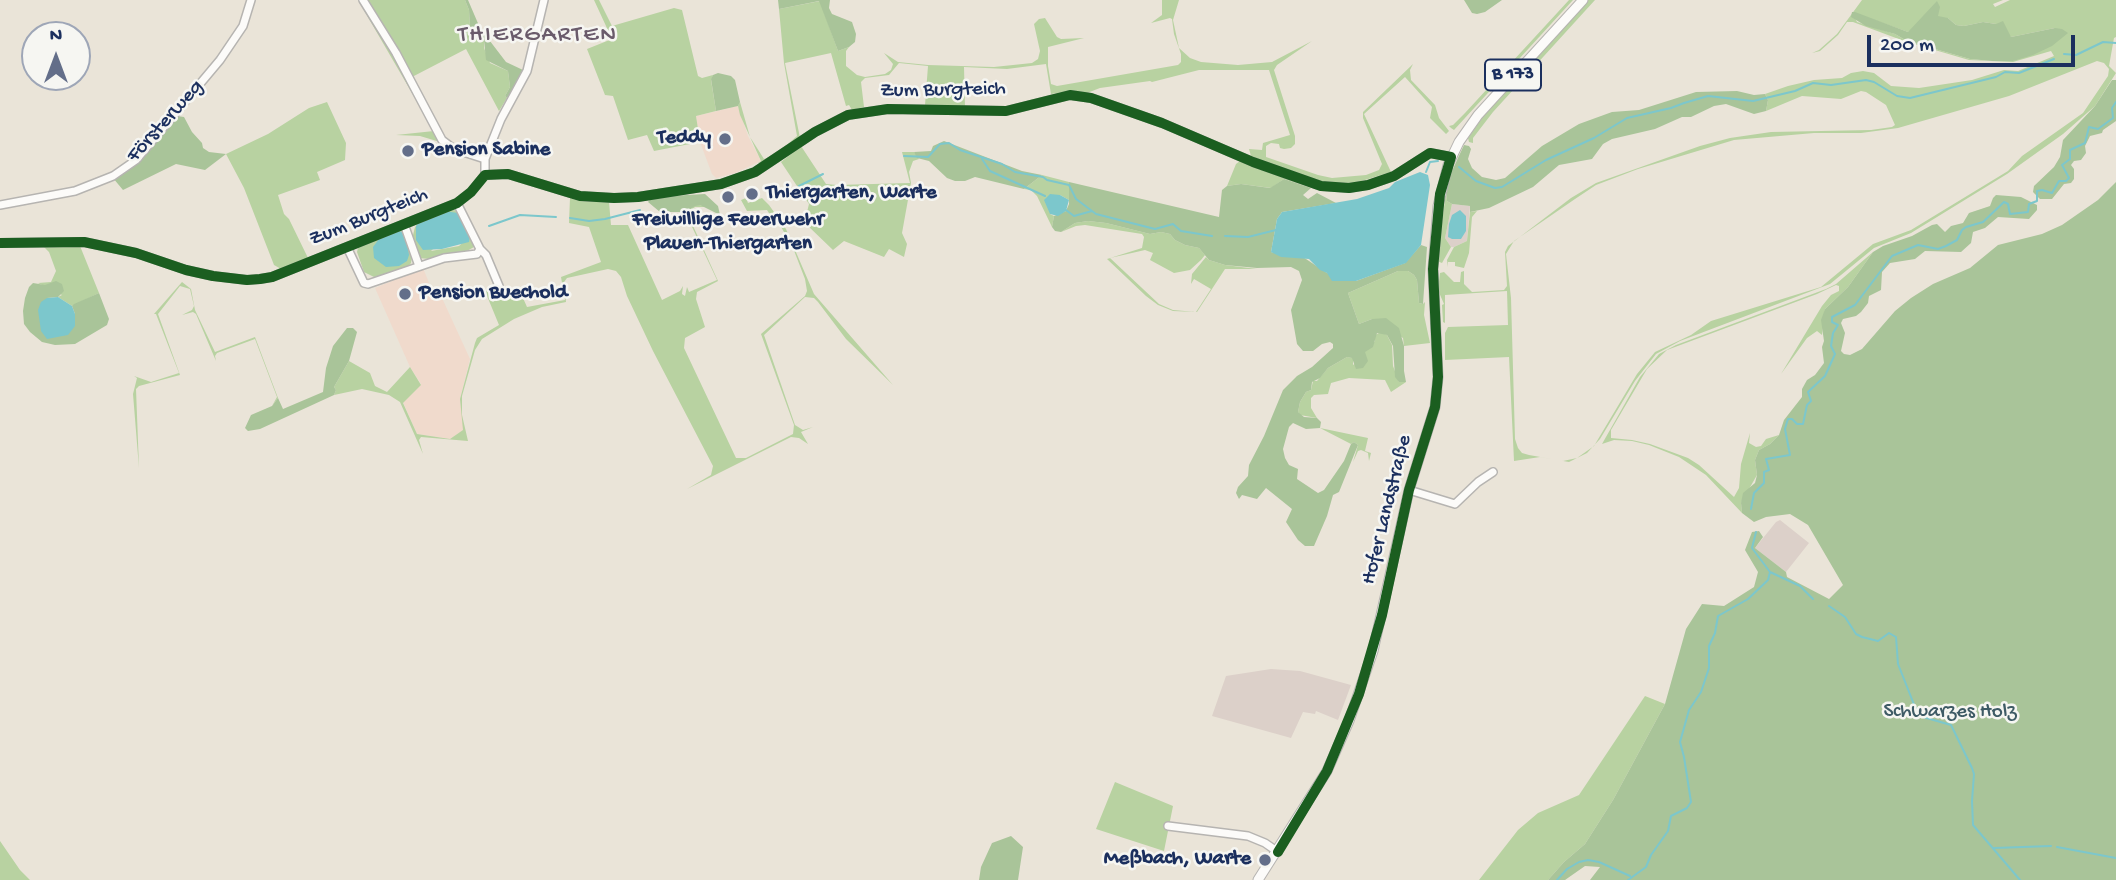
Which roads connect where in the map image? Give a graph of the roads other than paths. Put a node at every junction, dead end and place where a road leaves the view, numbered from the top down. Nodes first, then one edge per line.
1 (251, 0) edge
2 (363, 0) edge
3 (544, 0) edge
4 (1583, 0) edge
5 (1451, 157) junction
6 (485, 159) junction
7 (485, 175) junction
8 (457, 203) junction
9 (0, 205) edge
10 (404, 224) junction
11 (0, 243) edge
12 (347, 247) junction
13 (480, 250) junction
14 (419, 266) junction
15 (499, 286) dead end
16 (1493, 472) dead end
17 (1409, 490) junction
18 (1168, 826) dead end
19 (1278, 852) junction
20 (1258, 880) edge

1 - 9 street, Försterweg
2 - 6 street
3 - 6 street
4 - 5 main road, Hofer Landstraße / B 173
5 - 7 street, Zum Burgteich
5 - 17 main road, Hofer Landstraße / B 173
6 - 7 street
7 - 8 street, Zum Burgteich
8 - 10 street, Zum Burgteich
8 - 13 street
10 - 12 street, Zum Burgteich
10 - 14 street
11 - 12 street, Zum Burgteich
12 - 14 street
13 - 14 street
13 - 15 street
16 - 17 street
17 - 19 main road, Hofer Landstraße / B 173
18 - 19 street
19 - 20 main road, Hofer Landstraße / B 173

